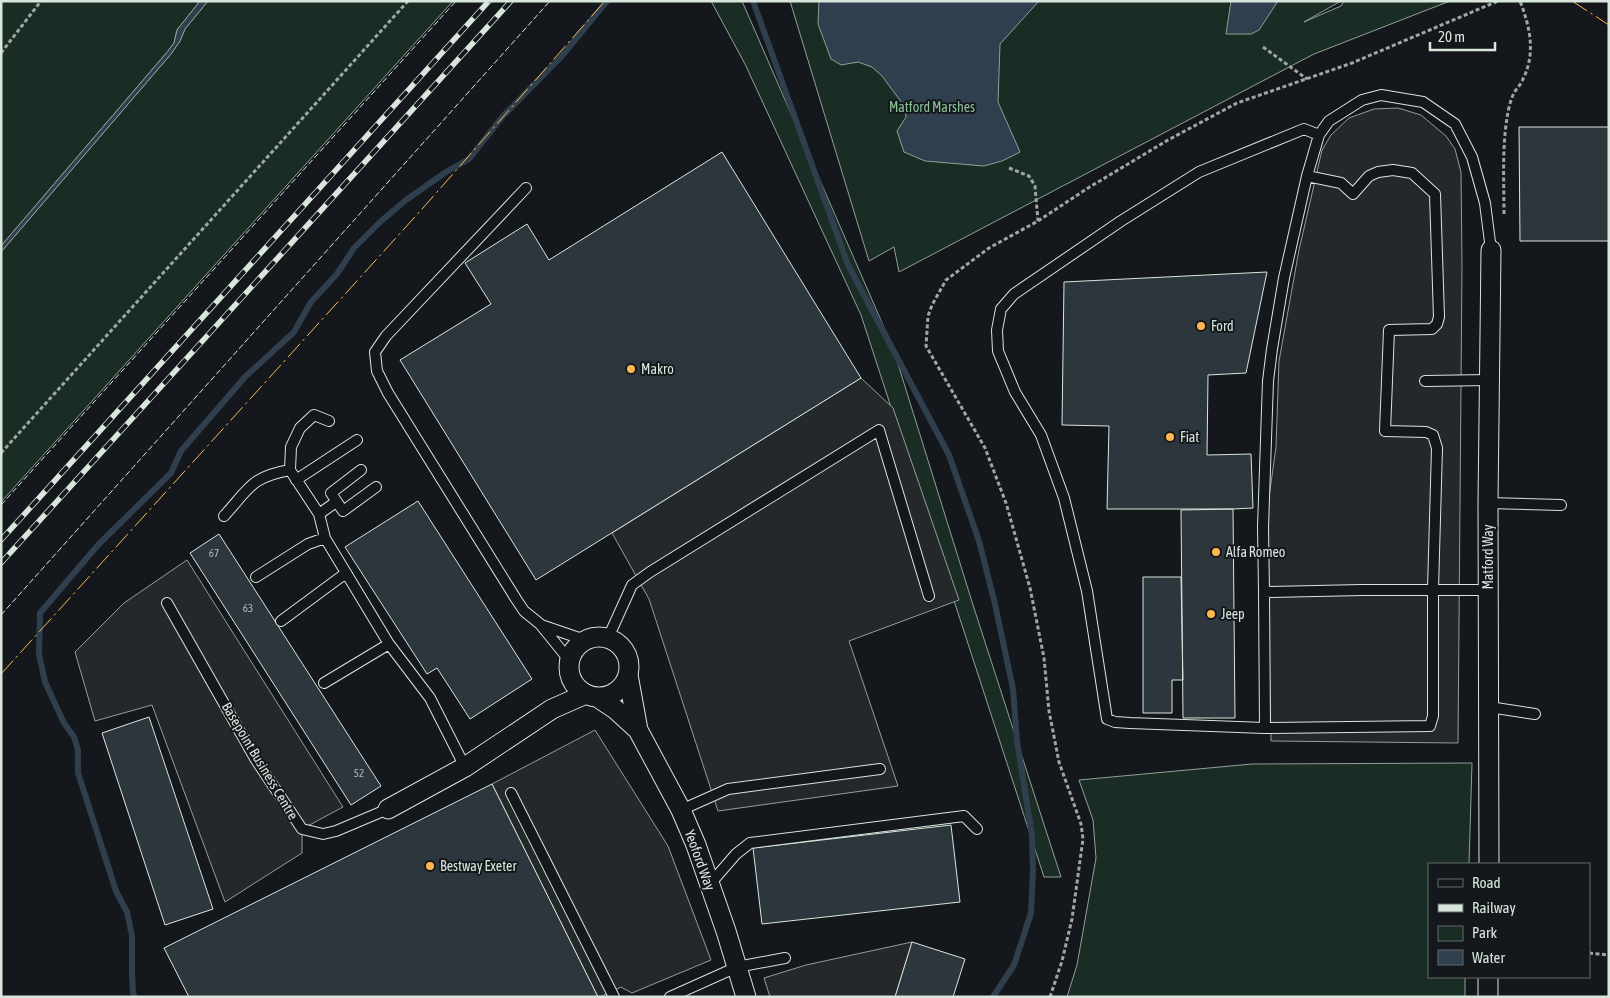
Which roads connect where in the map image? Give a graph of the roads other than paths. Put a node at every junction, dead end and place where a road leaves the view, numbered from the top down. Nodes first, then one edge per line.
1 (1318, 136) junction
2 (1307, 176) junction
3 (526, 188) dead end
4 (1491, 250) joint
5 (1490, 380) junction
6 (1425, 381) dead end
7 (329, 421) dead end
8 (357, 440) dead end
9 (290, 470) junction
10 (361, 470) dead end
11 (296, 480) junction
12 (376, 488) dead end
13 (336, 502) junction
14 (1488, 503) junction
15 (1561, 505) dead end
16 (319, 514) junction
17 (224, 516) dead end
18 (325, 538) junction
19 (346, 573) junction
20 (256, 577) dead end
21 (1433, 589) junction
22 (1488, 590) junction
23 (1264, 592) junction
24 (929, 596) dead end
25 (167, 603) dead end
26 (281, 621) dead end
27 (540, 624) junction
28 (608, 638) junction
29 (585, 640) junction
30 (389, 644) junction
31 (570, 668) junction
32 (628, 675) junction
33 (324, 684) dead end
34 (592, 696) junction
35 (1489, 707) junction
36 (552, 709) junction
37 (1535, 714) dead end
38 (1265, 728) junction
39 (638, 730) junction
40 (465, 767) junction
41 (880, 769) dead end
42 (511, 793) dead end
43 (388, 809) joint
44 (681, 810) junction
45 (977, 829) dead end
46 (1489, 863) edge
47 (710, 884) junction
48 (784, 958) dead end
49 (737, 967) junction
50 (1488, 978) edge
51 (614, 997) edge
52 (670, 997) edge
53 (746, 997) edge
54 (1488, 997) edge

1 - 2 lane
1 - 4 lane
1 - 38 lane
2 - 21 lane
2 - 23 lane
3 - 27 lane
4 - 5 street, Matford Way
5 - 6 lane
5 - 14 street, Matford Way
7 - 9 lane
8 - 11 lane
9 - 11 lane
9 - 17 lane
10 - 13 lane
11 - 16 lane
12 - 13 lane
13 - 16 lane
14 - 15 lane
14 - 22 street, Matford Way
16 - 18 lane
18 - 19 lane
18 - 20 lane
19 - 26 lane
19 - 30 lane
21 - 22 lane
21 - 23 lane
21 - 38 lane
22 - 35 street, Matford Way
23 - 38 lane
24 - 28 lane
25 - 43 lane, Basepoint Business Centre
27 - 29 lane
27 - 31 lane
28 - 29 street
28 - 32 street
29 - 31 street
30 - 33 lane
30 - 40 lane
31 - 34 street
31 - 36 street
32 - 34 street
32 - 39 street
34 - 36 street
34 - 39 street
35 - 37 lane
35 - 46 street, Matford Way
36 - 40 street, Basepoint Business Centre
39 - 44 street, Yeoford Way
40 - 43 street, Basepoint Business Centre
41 - 44 lane
42 - 51 lane
44 - 47 street, Yeoford Way
45 - 47 lane
47 - 49 street, Yeoford Way
48 - 49 lane
49 - 52 lane
49 - 53 street, Yeoford Way
50 - 54 street

